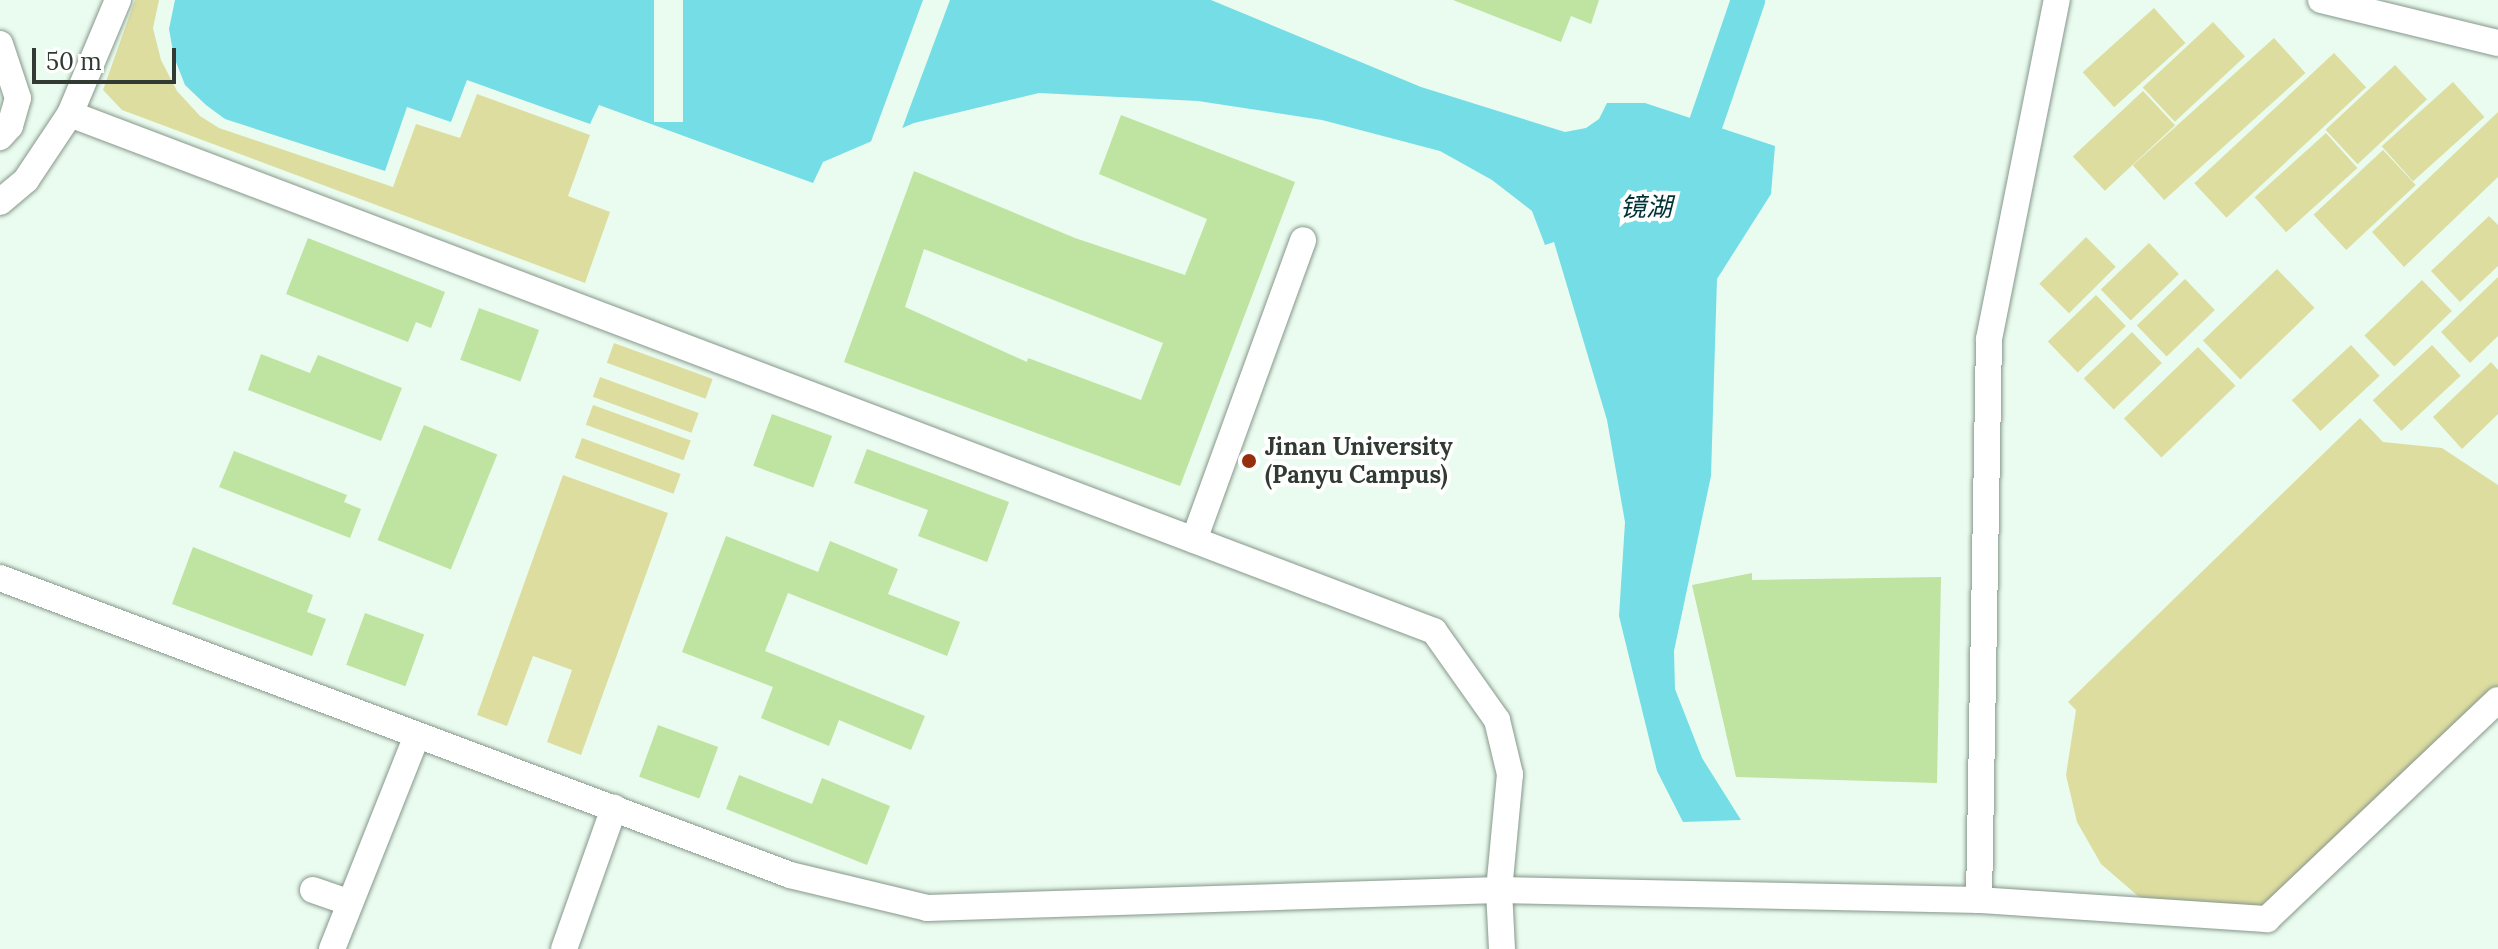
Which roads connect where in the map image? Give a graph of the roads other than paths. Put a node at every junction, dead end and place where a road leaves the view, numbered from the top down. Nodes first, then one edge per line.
1 (118, 0) edge
2 (2057, 0) edge
3 (2321, 0) edge
4 (2498, 43) edge
5 (0, 44) edge
6 (70, 114) junction
7 (0, 137) edge
8 (0, 202) edge
9 (1303, 240) dead end
10 (1194, 540) junction
11 (0, 578) edge
12 (2498, 700) edge
13 (417, 735) junction
14 (614, 808) junction
15 (313, 890) dead end
16 (1499, 890) junction
17 (1979, 900) junction
18 (350, 903) junction
19 (332, 949) edge
20 (564, 949) edge
21 (1502, 949) edge

1 - 6 street
2 - 17 street
3 - 4 street
5 - 7 street
6 - 8 street
6 - 10 street
9 - 10 street
10 - 16 street
11 - 13 street
12 - 17 street
13 - 14 street
13 - 18 street
14 - 16 street
14 - 20 street
15 - 18 street
16 - 17 street
16 - 21 street
18 - 19 street

